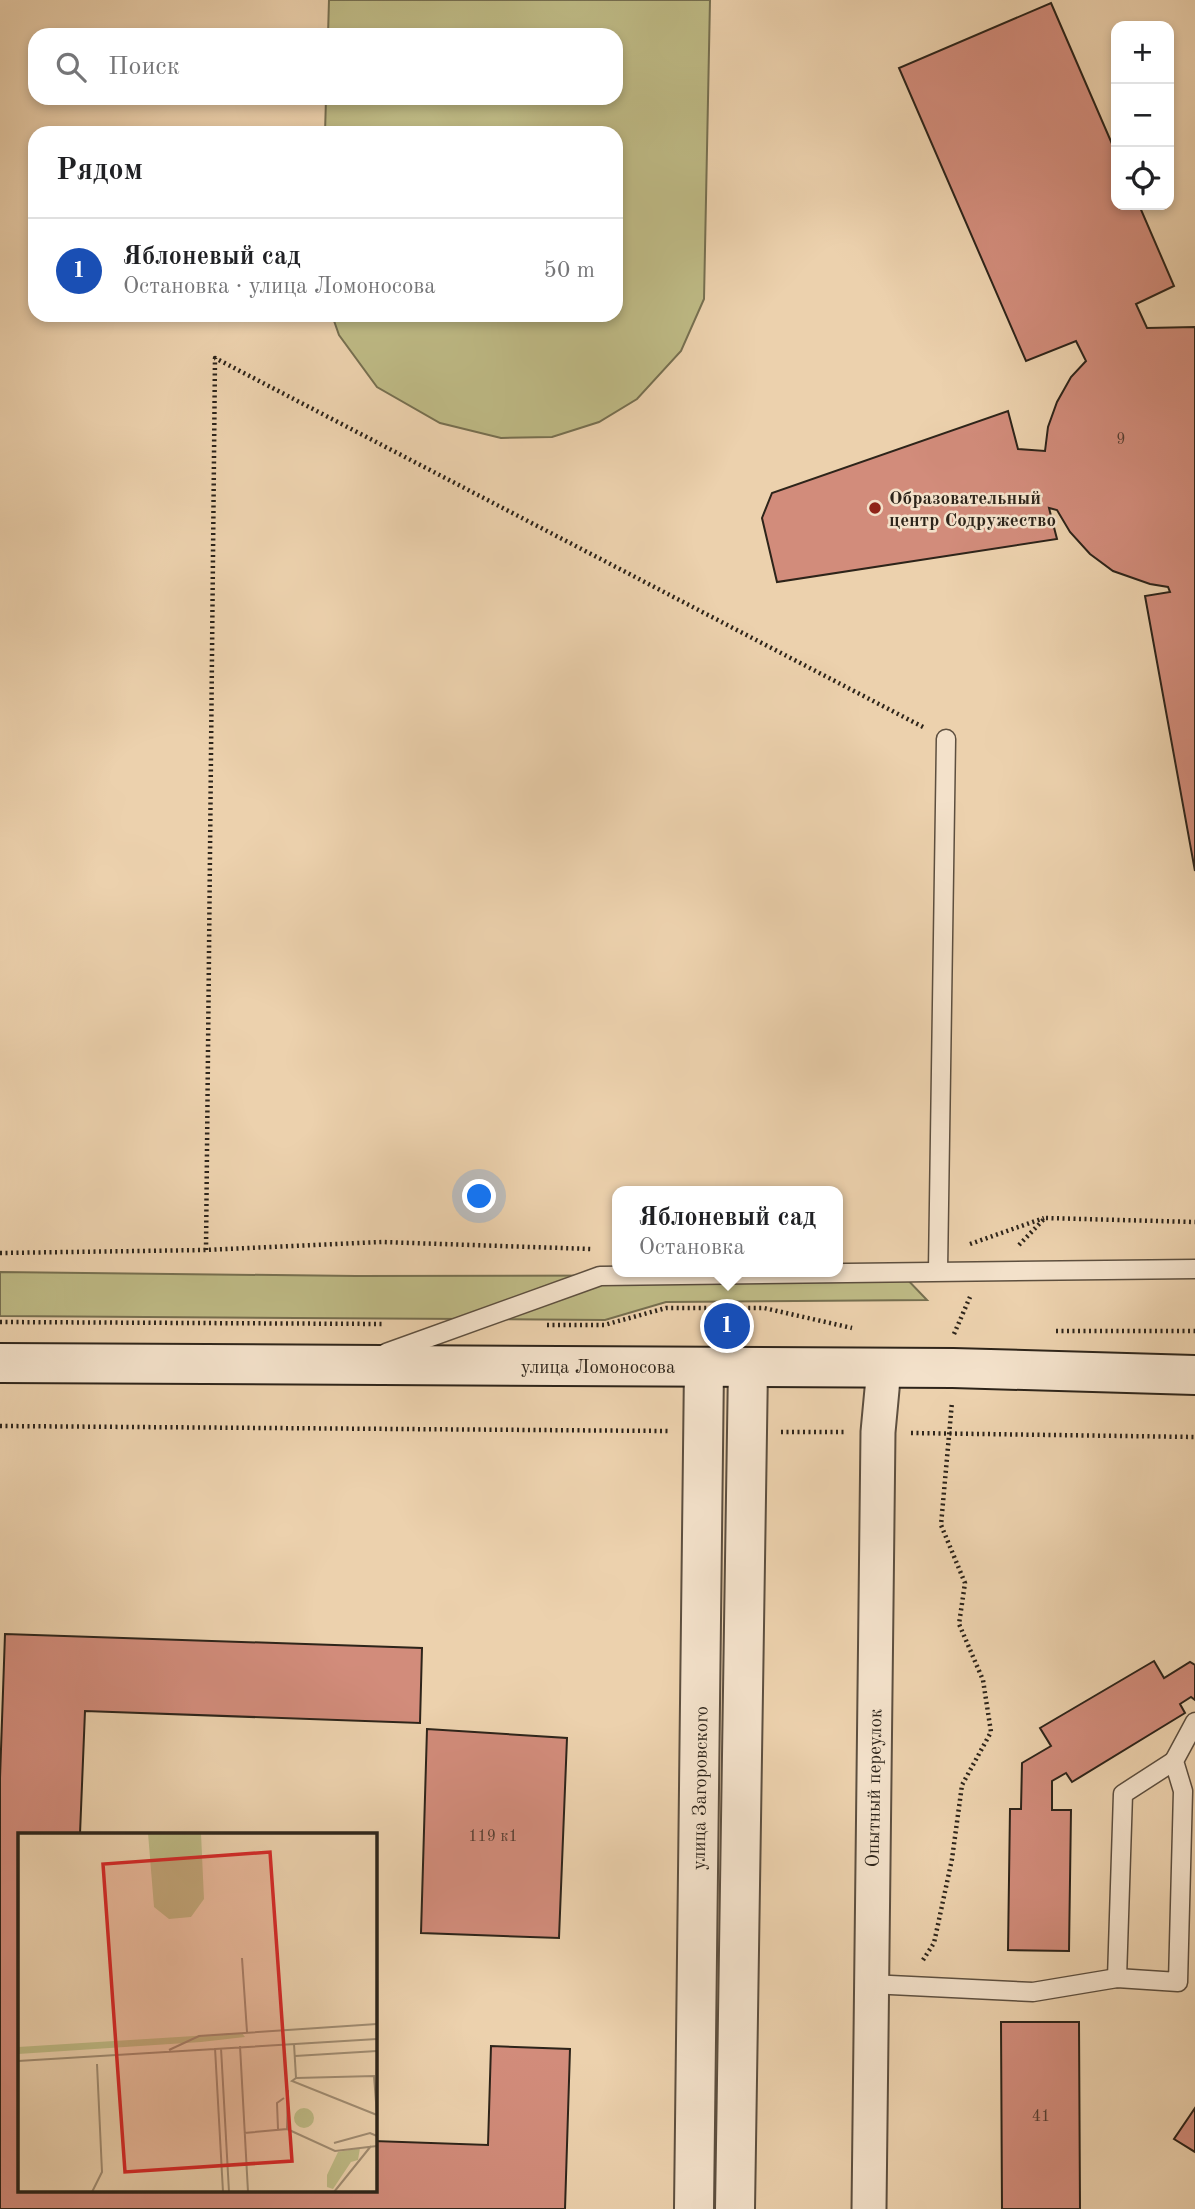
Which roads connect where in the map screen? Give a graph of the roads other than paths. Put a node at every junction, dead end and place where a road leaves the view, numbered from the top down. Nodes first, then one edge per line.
1 (946, 739) road end
2 (1195, 1269) edge
3 (938, 1270) junction
4 (843, 1272) edge
5 (612, 1276) edge
6 (0, 1363) edge
7 (354, 1365) junction
8 (704, 1367) junction
9 (748, 1367) junction
10 (884, 1368) junction
11 (1195, 1375) edge
12 (1195, 1721) edge
13 (1174, 1761) junction
14 (1117, 1978) junction
15 (1186, 1982) edge
16 (870, 1984) junction
17 (694, 2209) edge
18 (735, 2209) edge
19 (869, 2209) edge

1 - 3 lane
2 - 3 lane
3 - 4 lane
5 - 7 lane
6 - 7 street, улица Ломоносова
7 - 8 street, улица Ломоносова
8 - 9 street, улица Ломоносова
8 - 17 street, улица Загоровского
9 - 10 street, улица Ломоносова
9 - 18 street
10 - 11 street, улица Ломоносова
10 - 16 street, Опытный переулок
12 - 13 lane
13 - 14 lane
13 - 15 lane
14 - 15 lane
14 - 16 lane
16 - 19 street, Опытный переулок

